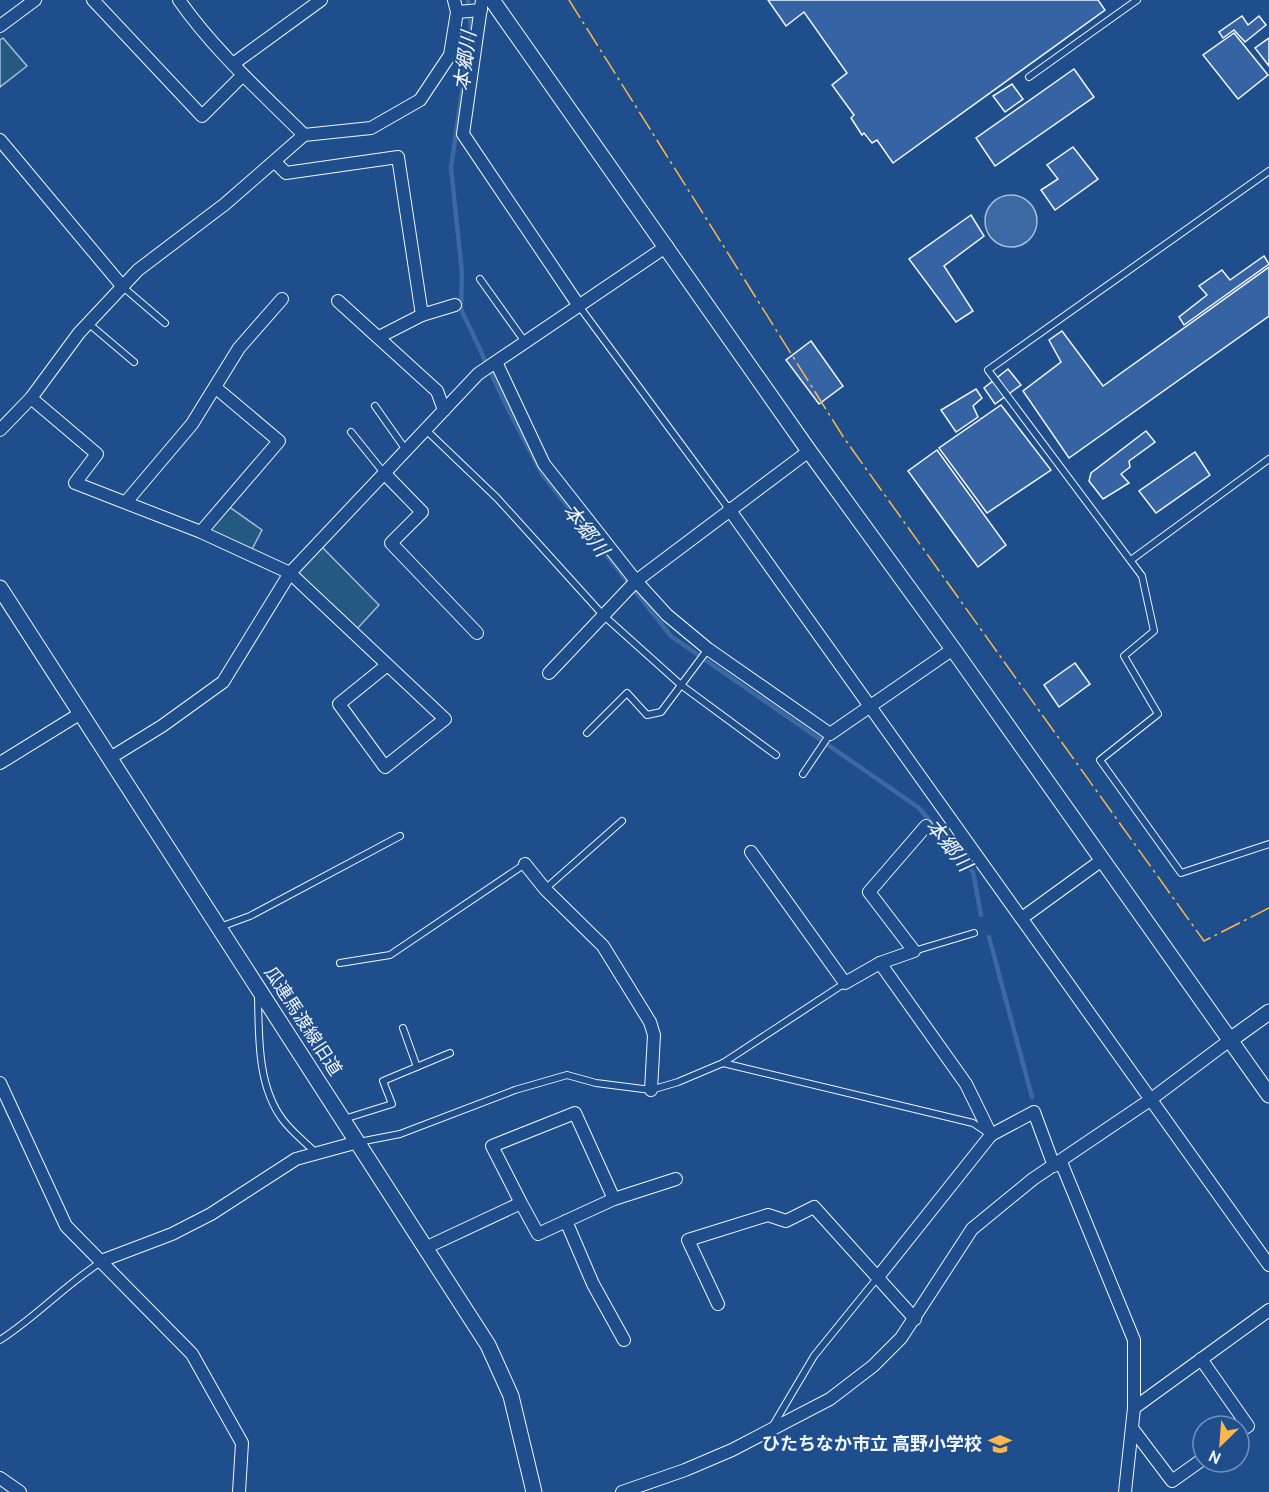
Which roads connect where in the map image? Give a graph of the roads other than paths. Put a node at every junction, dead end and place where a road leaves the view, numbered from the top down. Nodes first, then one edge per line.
1 (35, 0) edge
2 (93, 0) edge
3 (321, 0) edge
4 (1137, 0) edge
5 (186, 2) edge
6 (484, 5) edge
7 (456, 6) edge
8 (0, 26) edge
9 (233, 64) junction
10 (243, 75) junction
11 (1029, 77) dead end
12 (304, 135) junction
13 (0, 140) edge
14 (275, 162) junction
15 (1269, 171) edge
16 (667, 246) junction
17 (480, 279) dead end
18 (123, 286) junction
19 (282, 299) dead end
20 (338, 301) dead end
21 (456, 305) dead end
22 (579, 306) junction
23 (422, 315) junction
24 (88, 323) junction
25 (165, 323) dead end
26 (379, 337) junction
27 (526, 342) junction
28 (134, 362) dead end
29 (496, 362) junction
30 (216, 388) junction
31 (31, 398) junction
32 (375, 406) dead end
33 (444, 410) junction
34 (0, 430) edge
35 (426, 430) junction
36 (351, 432) dead end
37 (407, 450) junction
38 (809, 451) junction
39 (1269, 459) edge
40 (385, 474) junction
41 (126, 502) junction
42 (729, 509) junction
43 (201, 532) junction
44 (1131, 560) junction
45 (290, 573) junction
46 (636, 582) junction
47 (0, 588) edge
48 (603, 615) junction
49 (477, 633) dead end
50 (708, 649) junction
51 (953, 649) junction
52 (386, 666) junction
53 (549, 673) dead end
54 (681, 686) junction
55 (870, 708) junction
56 (81, 713) junction
57 (587, 733) dead end
58 (830, 734) junction
59 (776, 755) dead end
60 (110, 758) junction
61 (0, 763) edge
62 (802, 774) dead end
63 (622, 821) dead end
64 (926, 826) dead end
65 (400, 836) dead end
66 (1269, 844) edge
67 (751, 852) dead end
68 (1102, 860) junction
69 (525, 864) joint
70 (545, 890) junction
71 (1022, 918) junction
72 (219, 927) junction
73 (974, 933) dead end
74 (914, 951) junction
75 (340, 963) dead end
76 (880, 963) junction
77 (845, 983) junction
78 (257, 986) junction
79 (1269, 1012) edge
80 (403, 1028) dead end
81 (1230, 1040) junction
82 (450, 1053) dead end
83 (723, 1063) junction
84 (417, 1067) junction
85 (0, 1083) edge
86 (651, 1090) junction
87 (1269, 1095) edge
88 (1150, 1100) junction
89 (344, 1120) junction
90 (991, 1135) junction
91 (358, 1143) junction
92 (316, 1154) junction
93 (1058, 1164) junction
94 (676, 1179) dead end
95 (614, 1199) junction
96 (521, 1203) junction
97 (566, 1221) junction
98 (425, 1248) junction
99 (101, 1261) junction
100 (1269, 1265) edge
101 (878, 1277) junction
102 (718, 1304) dead end
103 (1269, 1310) edge
104 (915, 1319) junction
105 (0, 1340) edge
106 (624, 1340) dead end
107 (1201, 1359) junction
108 (1134, 1407) junction
109 (1240, 1414) edge
110 (1132, 1428) junction
111 (768, 1432) junction
112 (1191, 1467) edge
113 (0, 1478) edge
114 (20, 1492) edge
115 (239, 1492) edge
116 (534, 1492) edge
117 (622, 1492) edge
118 (1125, 1492) edge

1 - 8 street
2 - 10 street
3 - 9 street
4 - 11 lane
5 - 9 street
6 - 7 street
6 - 16 street
6 - 22 street
7 - 12 street
9 - 10 street
10 - 12 street
12 - 14 street
13 - 18 street
14 - 18 street
14 - 23 street
15 - 44 lane
16 - 22 street
16 - 38 street
17 - 27 lane
18 - 24 street
18 - 25 lane
19 - 30 street
20 - 26 street
21 - 23 street
22 - 27 street
22 - 42 lane
23 - 26 street
24 - 28 lane
24 - 31 street
26 - 33 street
27 - 29 street
29 - 33 street
29 - 46 street
30 - 41 street
30 - 43 street
31 - 34 street
31 - 41 street
32 - 37 lane
33 - 35 street
35 - 37 street
35 - 48 lane
36 - 40 lane
37 - 40 street
38 - 42 street
38 - 51 street
39 - 44 lane
40 - 45 street
40 - 49 street
41 - 43 street
42 - 46 street
42 - 55 street
43 - 45 street
44 - 66 lane
45 - 52 street
45 - 60 street
46 - 48 street
46 - 50 street
47 - 56 street, 瓜連馬渡線旧道
48 - 53 street
48 - 54 lane
50 - 54 lane
50 - 58 street
51 - 55 street
51 - 68 street
52 - 52 street
54 - 57 lane
54 - 59 lane
55 - 58 street
55 - 71 street
56 - 60 street, 瓜連馬渡線旧道
56 - 61 street
58 - 62 lane
60 - 72 street, 瓜連馬渡線旧道
63 - 70 lane
64 - 74 street
65 - 72 lane
67 - 77 street
68 - 71 street
68 - 81 street
69 - 70 street
69 - 75 lane
70 - 86 street
71 - 88 street
72 - 78 street, 瓜連馬渡線旧道
73 - 74 lane
74 - 76 street
76 - 77 street
76 - 90 street
77 - 83 lane
78 - 89 street, 瓜連馬渡線旧道
78 - 92 lane
79 - 81 street
80 - 84 lane
81 - 87 street
81 - 88 street
82 - 84 lane
83 - 86 lane
83 - 90 lane
84 - 89 lane
85 - 99 street
86 - 91 lane
88 - 93 street
88 - 100 street
89 - 91 street, 瓜連馬渡線旧道
90 - 93 street
90 - 101 street
91 - 92 street
91 - 98 street, 瓜連馬渡線旧道
92 - 99 street
93 - 104 street
93 - 108 street
94 - 95 street
95 - 96 street
95 - 97 street
96 - 97 street
96 - 98 street
97 - 106 street
98 - 116 street, 瓜連馬渡線旧道
99 - 105 lane
99 - 115 street
101 - 102 street
101 - 104 street
101 - 111 lane
103 - 107 street
104 - 111 street
107 - 108 street
107 - 109 street
108 - 110 street
110 - 112 street
110 - 118 street
111 - 117 street
113 - 114 street

